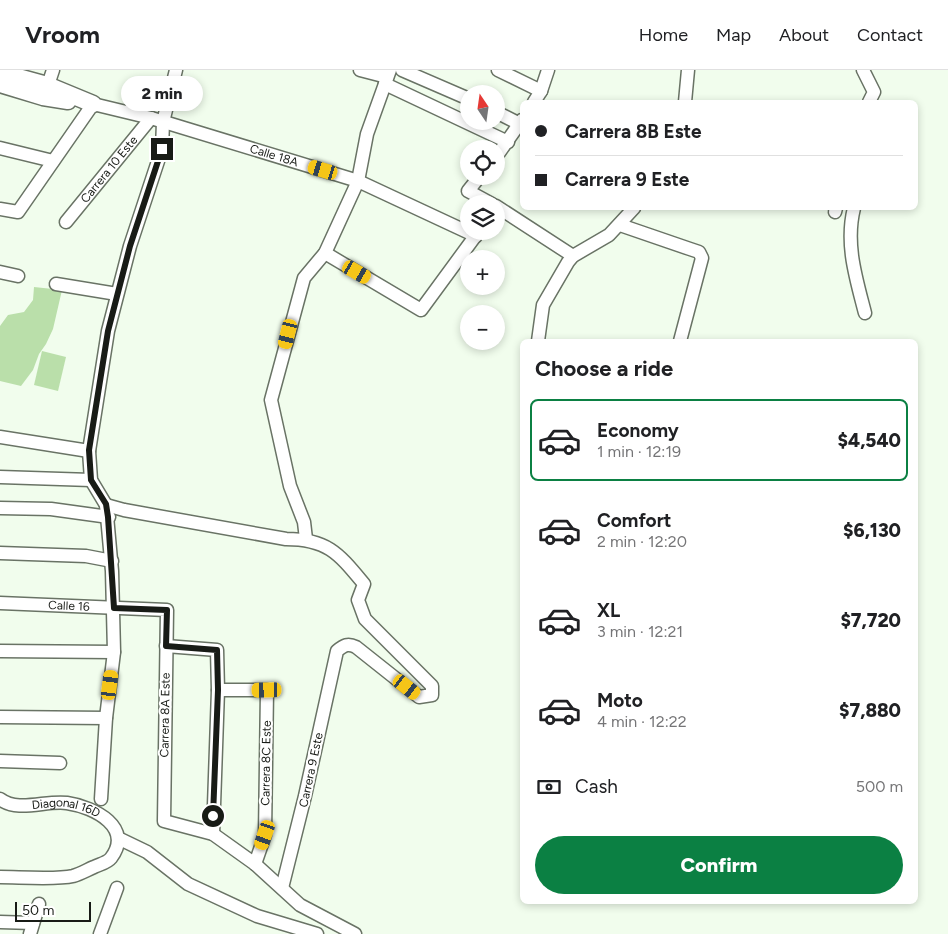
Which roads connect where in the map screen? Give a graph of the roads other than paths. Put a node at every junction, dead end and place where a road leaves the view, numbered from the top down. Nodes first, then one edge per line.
1 (176, 70) edge
2 (360, 70) edge
3 (402, 70) edge
4 (498, 70) edge
5 (548, 70) edge
6 (688, 70) edge
7 (863, 70) edge
8 (0, 72) edge
9 (387, 77) edge
10 (0, 84) edge
11 (48, 84) edge
12 (542, 91) junction
13 (460, 95) edge
14 (535, 100) edge
15 (685, 100) edge
16 (870, 100) edge
17 (93, 104) junction
18 (505, 116) edge
19 (157, 120) junction
20 (520, 122) edge
21 (520, 124) edge
22 (508, 142) junction
23 (505, 146) edge
24 (0, 148) edge
25 (53, 161) junction
26 (358, 181) junction
27 (473, 185) edge
28 (475, 195) edge
29 (0, 209) edge
30 (632, 210) edge
31 (854, 210) edge
32 (505, 213) edge
33 (66, 222) dead end
34 (620, 225) junction
35 (460, 226) edge
36 (472, 240) edge
37 (325, 253) junction
38 (573, 256) junction
39 (0, 272) edge
40 (18, 276) dead end
41 (56, 284) dead end
42 (118, 294) junction
43 (865, 313) dead end
44 (538, 339) edge
45 (681, 339) edge
46 (0, 437) edge
47 (89, 450) junction
48 (0, 477) edge
49 (91, 480) junction
50 (0, 508) edge
51 (107, 511) junction
52 (306, 539) junction
53 (0, 553) edge
54 (112, 561) junction
55 (0, 603) edge
56 (114, 608) junction
57 (167, 610) joint
58 (166, 646) junction
59 (0, 651) edge
60 (114, 652) junction
61 (218, 690) junction
62 (0, 717) edge
63 (106, 718) junction
64 (0, 761) edge
65 (60, 763) dead end
66 (0, 798) edge
67 (101, 799) dead end
68 (213, 834) junction
69 (120, 839) junction
70 (255, 864) junction
71 (0, 877) edge
72 (117, 888) dead end
73 (282, 888) junction
74 (39, 904) dead end
75 (0, 922) edge
76 (31, 929) edge
77 (100, 934) edge
78 (316, 934) edge
79 (355, 934) edge

1 - 19 street
2 - 9 street
3 - 13 street
4 - 12 street
5 - 12 street
6 - 15 street
7 - 16 street
8 - 11 main road, Calle 18A
9 - 22 street
9 - 26 street
10 - 11 main road, Calle 18A
11 - 17 main road, Calle 18A
12 - 14 street
17 - 19 street, Calle 18A
17 - 25 street
18 - 20 street
19 - 26 street, Calle 18A
19 - 33 street, Carrera 10 Este
19 - 42 street
21 - 22 street
22 - 23 street
24 - 25 street
25 - 29 street
26 - 35 street, Calle 18A
26 - 37 street
27 - 28 street
30 - 34 street
31 - 43 street
32 - 38 street
34 - 38 street
34 - 45 street
36 - 37 street
37 - 52 street
38 - 44 street
39 - 40 street
41 - 42 street
42 - 47 street
46 - 47 street
47 - 49 street
48 - 49 street
49 - 51 street
50 - 51 street
51 - 52 street
51 - 54 street
52 - 73 street, Carrera 9 Este
53 - 54 street
54 - 56 street
55 - 56 street, Calle 16
56 - 57 street, Calle 16
56 - 60 street
57 - 58 street, Carrera 8A Este
58 - 61 street
58 - 68 street, Carrera 8A Este
59 - 60 street
60 - 63 street
61 - 68 street
61 - 70 street, Carrera 8C Este
62 - 63 street
63 - 67 street
64 - 65 street
66 - 69 street, Diagonal 16D
68 - 70 street
69 - 71 street
69 - 78 street, Diagonal 16D
70 - 73 street
72 - 77 street
73 - 79 street
74 - 76 street
75 - 76 street

